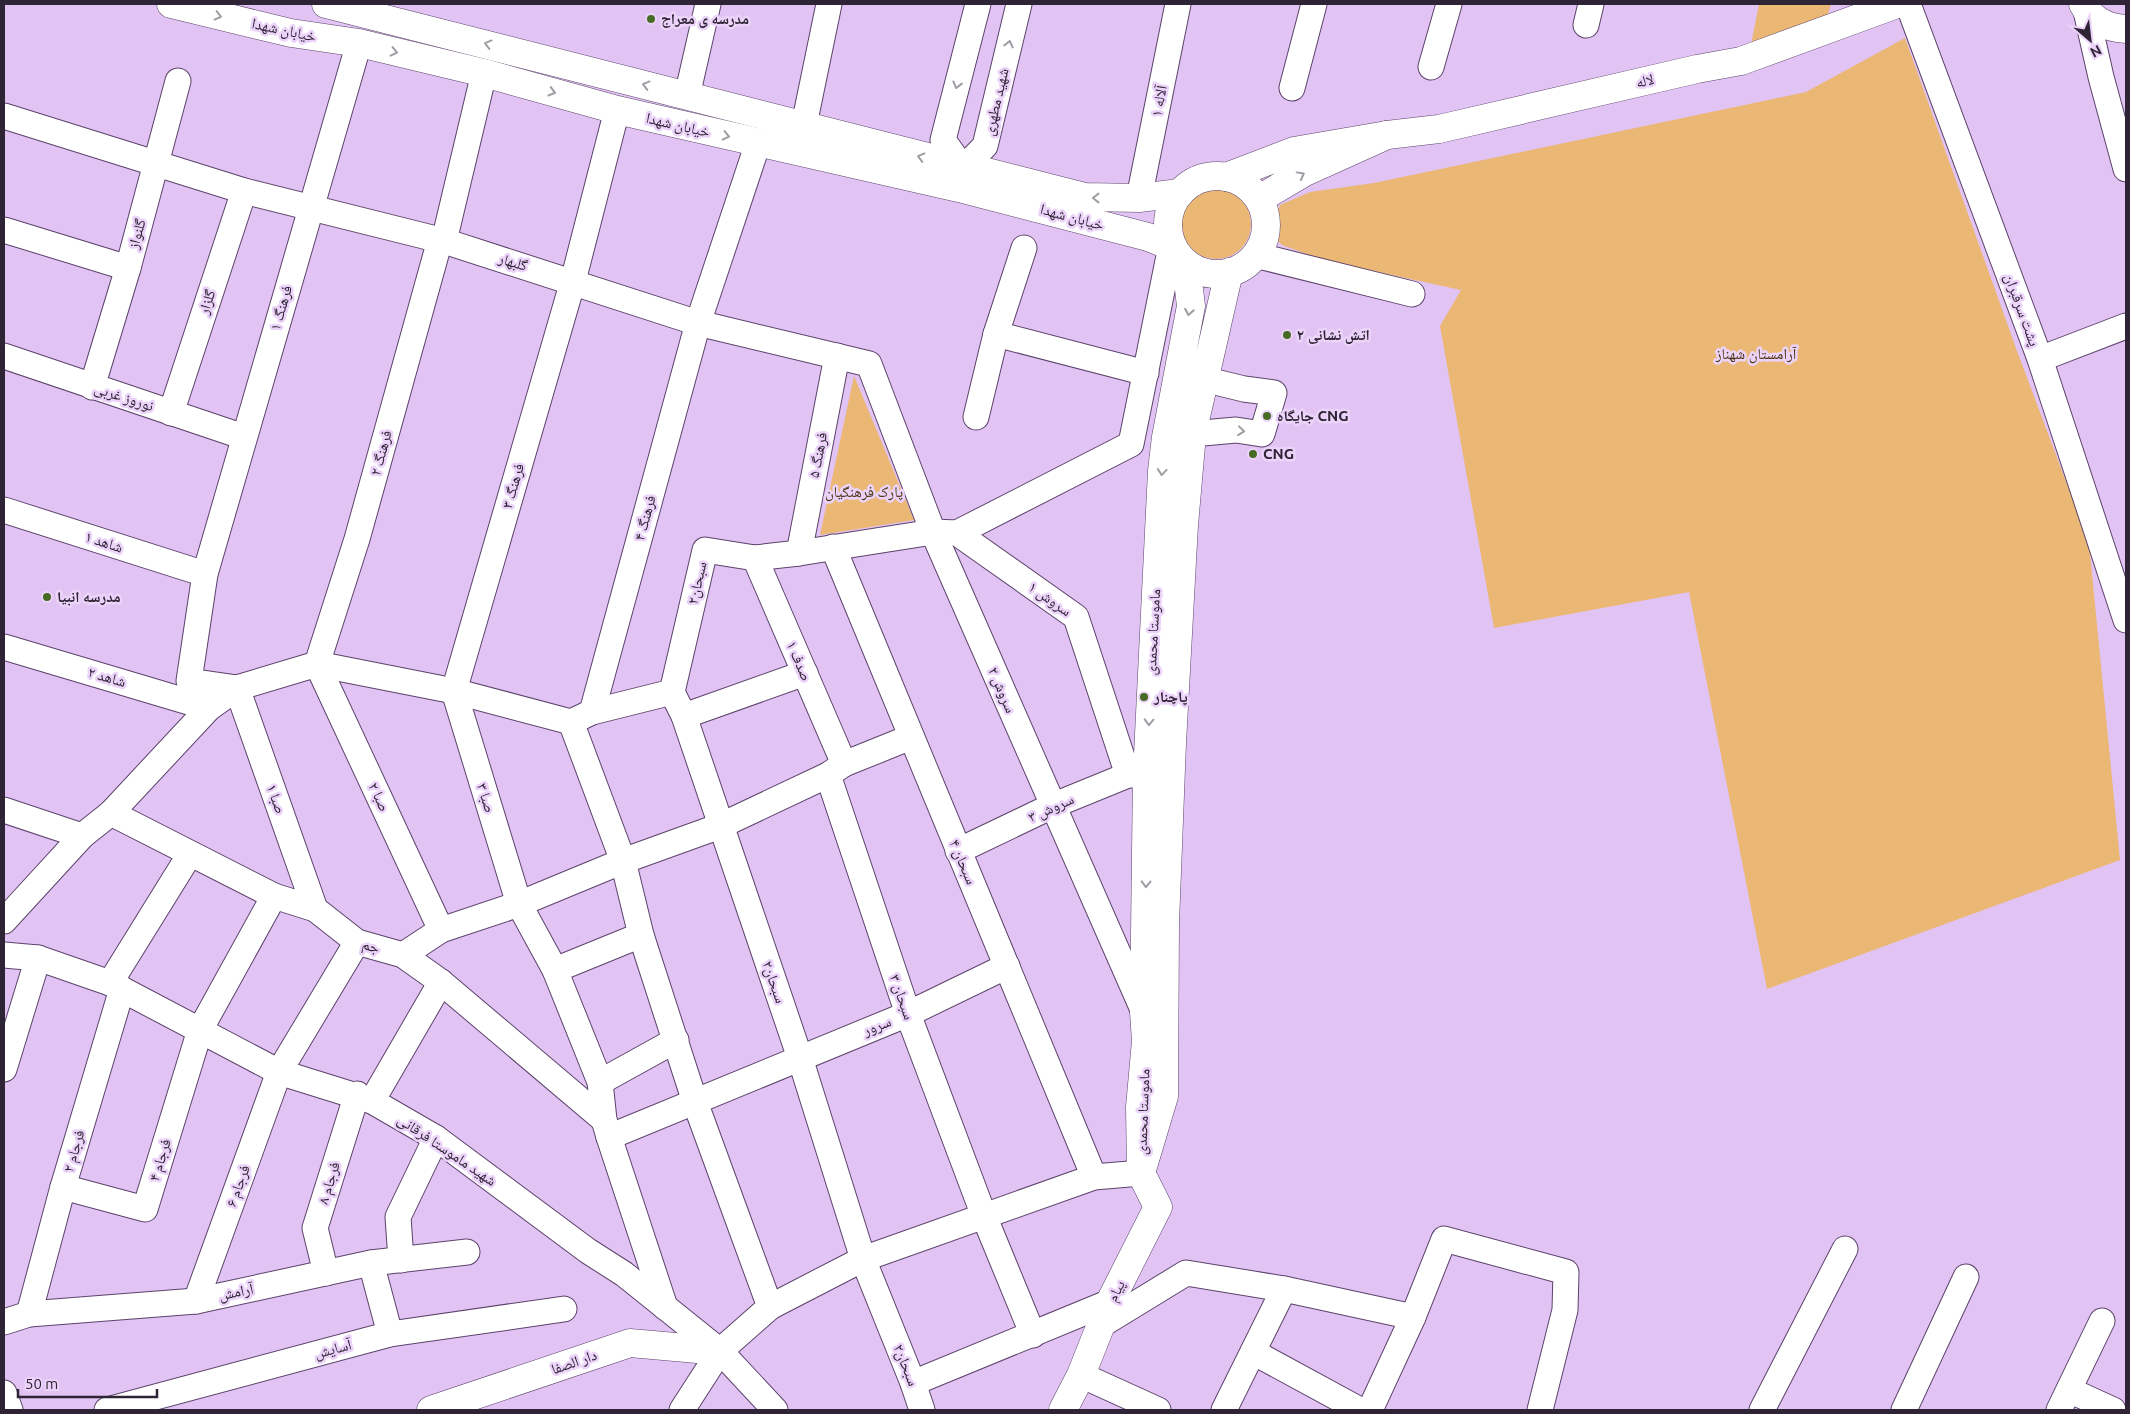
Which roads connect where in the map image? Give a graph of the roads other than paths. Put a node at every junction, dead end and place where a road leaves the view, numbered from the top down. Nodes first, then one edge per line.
1 (171, 4) edge
2 (708, 4) edge
3 (828, 4) edge
4 (978, 4) edge
5 (1019, 4) edge
6 (1178, 4) edge
7 (1314, 4) edge
8 (1449, 4) edge
9 (1897, 4) edge
10 (1908, 4) edge
11 (342, 5) edge
12 (2084, 7) edge
13 (1849, 14) edge
14 (2126, 29) edge
15 (359, 43) junction
16 (1431, 68) dead end
17 (484, 73) junction
18 (178, 80) dead end
19 (1292, 88) dead end
20 (687, 96) junction
21 (617, 110) junction
22 (4, 116) edge
23 (804, 124) junction
24 (1386, 135) junction
25 (758, 143) junction
26 (156, 164) junction
27 (2126, 169) edge
28 (1226, 177) junction
29 (961, 178) junction
30 (244, 191) junction
31 (1180, 193) junction
32 (1139, 198) junction
33 (1259, 199) junction
34 (310, 207) junction
35 (4, 230) edge
36 (442, 240) junction
37 (1024, 248) dead end
38 (1255, 255) junction
39 (1179, 256) junction
40 (128, 268) junction
41 (1229, 272) junction
42 (572, 281) junction
43 (1412, 294) dead end
44 (698, 323) junction
45 (2126, 326) edge
46 (996, 334) junction
47 (4, 356) edge
48 (837, 356) junction
49 (2040, 359) junction
50 (869, 364) joint
51 (1146, 373) junction
52 (1204, 379) junction
53 (92, 387) junction
54 (170, 413) junction
55 (976, 417) dead end
56 (1192, 434) junction
57 (244, 438) junction
58 (4, 510) edge
59 (945, 533) junction
60 (833, 547) junction
61 (799, 554) junction
62 (755, 558) junction
63 (205, 574) junction
64 (2126, 620) edge
65 (4, 647) edge
66 (317, 664) junction
67 (805, 673) junction
68 (237, 688) junction
69 (454, 691) junction
70 (672, 692) junction
71 (209, 708) junction
72 (684, 716) junction
73 (581, 717) junction
74 (911, 737) junction
75 (836, 770) junction
76 (1137, 775) junction
77 (1052, 806) junction
78 (4, 810) edge
79 (111, 813) junction
80 (720, 826) junction
81 (82, 836) junction
82 (958, 850) junction
83 (190, 854) junction
84 (623, 861) junction
85 (274, 896) junction
86 (519, 904) junction
87 (315, 910) junction
88 (4, 921) edge
89 (441, 930) junction
90 (641, 934) junction
91 (358, 942) junction
92 (403, 955) junction
93 (4, 956) edge
94 (38, 958) junction
95 (1007, 966) junction
96 (555, 970) junction
97 (441, 982) junction
98 (116, 986) junction
99 (1144, 1012) junction
100 (908, 1014) junction
101 (200, 1030) junction
102 (676, 1040) junction
103 (800, 1058) junction
104 (4, 1069) edge
105 (279, 1072) junction
106 (600, 1082) junction
107 (365, 1097) junction
108 (694, 1102) junction
109 (607, 1129) junction
110 (436, 1138) junction
111 (1141, 1174) junction
112 (1094, 1177) junction
113 (64, 1187) junction
114 (984, 1216) junction
115 (1845, 1249) dead end
116 (467, 1252) dead end
117 (863, 1259) junction
118 (401, 1260) junction
119 (371, 1263) junction
120 (326, 1273) junction
121 (1966, 1277) dead end
122 (1284, 1289) junction
123 (196, 1301) junction
124 (770, 1306) junction
125 (665, 1307) junction
126 (564, 1309) dead end
127 (30, 1314) junction
128 (1106, 1314) junction
129 (1413, 1317) junction
130 (2102, 1321) dead end
131 (4, 1322) edge
132 (390, 1334) junction
133 (1033, 1335) junction
134 (720, 1352) junction
135 (1253, 1352) junction
136 (1081, 1375) junction
137 (913, 1383) junction
138 (4, 1392) edge
139 (2064, 1400) edge
140 (10, 1410) edge
141 (107, 1410) edge
142 (432, 1410) edge
143 (682, 1410) edge
144 (775, 1410) edge
145 (922, 1410) edge
146 (1063, 1410) edge
147 (1158, 1410) edge
148 (1224, 1410) edge
149 (1360, 1410) edge
150 (1370, 1410) edge
151 (1540, 1410) edge
152 (1762, 1410) edge
153 (1904, 1410) edge
154 (2113, 1410) edge

1 -> 15 main road, خیابان شهدا
2 - 20 street
3 - 23 street
4 -> 29 street
29 -> 5 street, شهید مطهری
6 - 32 street, آلاله ۱
7 - 19 street
8 - 16 street
9 - 13 main road, لاله
10 - 49 street, پشت سرقبران
20 -> 11 main road, خیابان شهدا
12 - 14 main road
12 - 27 street
13 - 24 main road, لاله
15 -> 17 main road, خیابان شهدا
15 - 34 street, فرهنگ ۱
17 -> 21 main road, خیابان شهدا
17 - 36 street, فرهنگ ۲
18 - 26 street, گلنواز
20 - 23 main road, خیابان شهدا
21 -> 25 main road, خیابان شهدا
21 - 42 street, فرهنگ ۳
22 - 26 street, گلبهار
29 -> 23 main road, خیابان شهدا
24 - 28 main road
33 -> 24 main road
25 - 29 main road, خیابان شهدا
25 - 44 street, فرهنگ ۴
26 - 30 street, گلبهار
26 - 40 street, گلنواز
28 - 31 main road
28 - 33 main road
32 -> 29 main road, خیابان شهدا
29 - 39 main road, خیابان شهدا
30 - 34 street, گلبهار
30 - 54 street, گلزار
31 - 32 main road, خیابان شهدا
31 - 39 main road
33 - 38 main road
34 - 36 street, گلبهار
34 - 57 street, فرهنگ ۱
35 - 40 street
36 - 42 street, گلبهار
36 - 66 street, فرهنگ ۲
37 - 46 street
38 - 41 main road
38 - 43 street
39 - 41 main road
39 - 51 street
39 -> 76 main road, ماموستا محمدی
40 - 53 street, گلنواز
41 - 52 main road, ماموستا محمدی
42 - 44 street, گلبهار
42 - 69 street, فرهنگ ۳
44 - 48 street, گلبهار
44 - 73 street, فرهنگ ۴
45 - 49 street
46 - 51 street
46 - 55 street
47 - 53 street, نوروز غربی
48 - 50 street, گلبهار
48 - 61 street, فرهنگ ۵
49 - 64 street, پشت سرقبران
50 - 59 street, سروش ۲
51 - 59 street
52 - 56 main road, ماموستا محمدی
56 -> 52 street
53 - 54 street, نوروز غربی
54 - 57 street, نوروز غربی
56 - 111 main road, ماموستا محمدی
57 - 63 street, فرهنگ ۱
58 - 63 street, شاهد ۱
59 - 60 street
59 - 76 street, سروش ۱
59 - 77 street, سروش ۲
60 - 61 street
60 - 74 street, سبحان ۴
61 - 62 street
62 - 67 street, صدف ۱
62 - 70 street, سبحان۲
63 - 68 street, فرهنگ ۱
65 - 71 street, شاهد ۲
66 - 68 street
66 - 69 street
66 - 89 street, صبا ۲
67 - 72 street
67 - 75 street, صدف ۱
68 - 71 street
68 - 87 street, صبا ۱
69 - 73 street
69 - 86 street, صبا ۳
70 - 72 street, سبحان۲
70 - 73 street
71 - 79 street
72 - 80 street, سبحان۲
73 - 84 street
74 - 75 street
74 - 82 street, سبحان ۴
75 - 80 street
75 - 100 street, سبحان ۳
76 - 77 street, سروش ۳
76 -> 99 main road, ماموستا محمدی
77 - 82 street, سروش ۳
77 - 99 street, سروش ۲
78 - 81 street
79 - 81 street
79 - 83 street, جم
80 - 84 street
80 - 103 street, سبحان۲
81 - 88 street
82 - 95 street, سبحان ۴
83 - 85 street, جم
83 - 98 street, فرجام ۲
84 - 86 street
84 - 90 street
85 - 87 street, جم
85 - 101 street
86 - 89 street
86 - 96 street, صبا ۳
87 - 91 street, جم
89 - 92 street
90 - 96 street
90 - 102 street
91 - 92 street, جم
91 - 105 street, فرجام ۶
92 - 97 street, جم
93 - 94 street, شهید ماموستا فرقانی
94 - 98 street, شهید ماموستا فرقانی
94 - 104 street
95 - 100 street, سرور
95 - 112 street, سبحان ۴
96 - 106 street, صبا ۳
97 - 107 street, فرجام ۸
97 - 109 street, جم
98 - 101 street, شهید ماموستا فرقانی
98 - 113 street, فرجام ۲
99 - 111 main road, ماموستا محمدی
100 - 103 street, سرور
100 - 114 street, سبحان ۳
101 - 105 street, شهید ماموستا فرقانی
101 - 113 street, فرجام ۴
102 - 106 street
102 - 108 street
103 - 108 street, سرور
103 - 117 street, سبحان۲
105 - 107 street, شهید ماموستا فرقانی
105 - 123 street, فرجام ۶
106 - 109 street, صبا ۳
107 - 110 street, شهید ماموستا فرقانی
107 - 120 street, فرجام ۸
108 - 109 street, سرور
108 - 124 street
109 - 125 street, صبا ۳
110 - 118 street
110 - 125 street, شهید ماموستا فرقانی
111 - 112 street
111 - 128 main road, پیام
112 - 114 street
113 - 127 street, فرجام ۲
114 - 117 street
114 - 133 street, سبحان ۳
115 - 152 street
116 - 118 street, آرامش
117 - 124 street
117 - 137 street, سبحان۲
118 - 119 street, آرامش
119 - 120 street, آرامش
119 - 132 street
120 - 123 street, آرامش
121 - 153 street
122 - 128 street
122 - 129 street
122 - 135 street
123 - 127 street, آرامش
124 - 134 street
125 - 134 street, شهید ماموستا فرقانی
126 - 132 street, آسایش
127 - 131 street, آرامش
128 - 133 street
128 - 136 main road, پیام
129 - 150 street
129 - 151 street
130 - 139 street
132 - 141 street, آسایش
133 - 137 street
134 - 142 main road, دار الصفا
134 - 143 street
134 - 144 street, شهید ماموستا فرقانی
135 - 148 street
135 - 149 street
136 - 146 main road, پیام
136 - 147 street
137 - 145 street, سبحان۲
138 - 140 street
139 - 154 street

